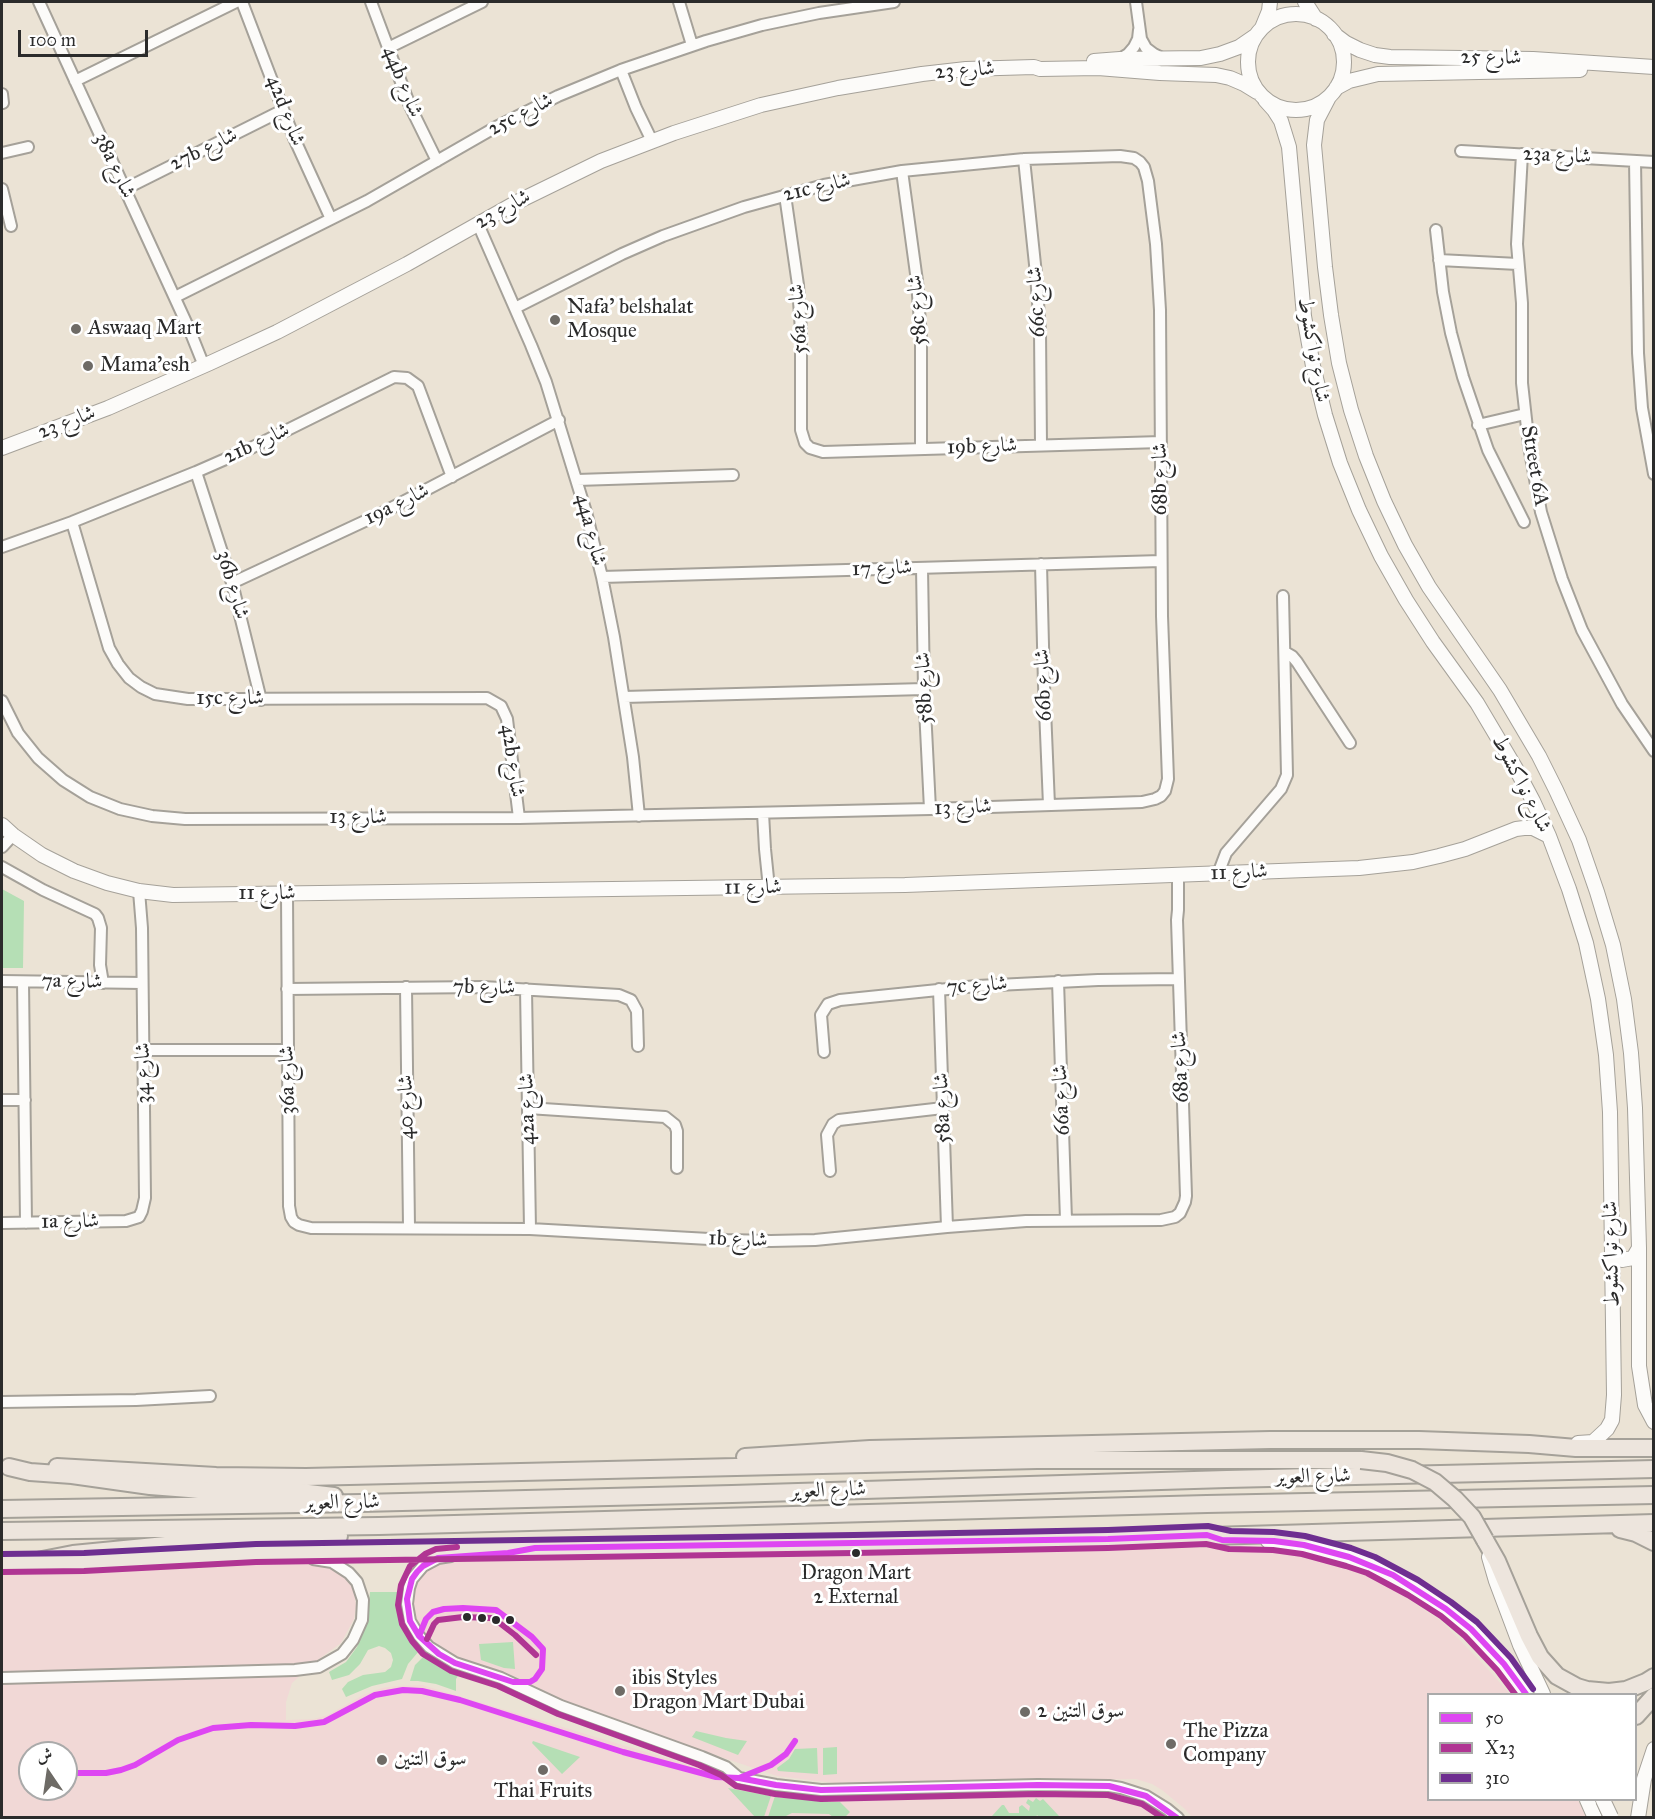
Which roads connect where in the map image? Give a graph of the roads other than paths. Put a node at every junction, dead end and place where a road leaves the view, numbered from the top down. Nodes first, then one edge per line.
1 (39, 2) edge
2 (236, 2) edge
3 (243, 2) edge
4 (371, 2) edge
5 (482, 2) edge
6 (679, 2) edge
7 (894, 2) edge
8 (1136, 2) edge
9 (1270, 2) edge
10 (1305, 2) edge
11 (1316, 19) junction
12 (1139, 30) junction
13 (1259, 32) junction
14 (1334, 34) junction
15 (692, 45) junction
16 (388, 48) junction
17 (1120, 59) junction
18 (1162, 59) junction
19 (1034, 67) junction
20 (1653, 67) edge
21 (621, 70) junction
22 (1653, 73) edge
23 (75, 81) junction
24 (1333, 92) junction
25 (1261, 96) junction
26 (283, 110) junction
27 (648, 142) junction
28 (28, 147) dead end
29 (1461, 151) dead end
30 (2, 153) edge
31 (1522, 154) junction
32 (1024, 159) junction
33 (437, 161) junction
34 (1635, 161) junction
35 (1140, 162) joint
36 (1653, 162) edge
37 (902, 171) junction
38 (2, 189) edge
39 (125, 189) junction
40 (785, 195) junction
41 (331, 219) junction
42 (11, 226) dead end
43 (475, 226) junction
44 (1436, 230) dead end
45 (1439, 260) junction
46 (1518, 264) junction
47 (175, 297) junction
48 (515, 308) junction
49 (207, 365) junction
50 (1525, 414) junction
51 (559, 420) junction
52 (1478, 425) junction
53 (1161, 442) junction
54 (805, 443) joint
55 (1041, 445) junction
56 (2, 448) edge
57 (921, 449) junction
58 (1652, 462) edge
59 (195, 472) junction
60 (1653, 474) edge
61 (733, 475) dead end
62 (452, 477) junction
63 (577, 480) junction
64 (72, 522) junction
65 (1524, 522) dead end
66 (2, 547) edge
67 (1161, 561) junction
68 (1041, 564) junction
69 (921, 568) junction
70 (602, 577) junction
71 (232, 583) junction
72 (1283, 596) dead end
73 (1285, 652) junction
74 (924, 689) junction
75 (624, 697) junction
76 (261, 700) junction
77 (2, 701) edge
78 (501, 706) joint
79 (1350, 743) dead end
80 (1653, 751) edge
81 (1161, 796) joint
82 (1533, 801) junction
83 (1050, 805) junction
84 (930, 808) junction
85 (764, 813) junction
86 (639, 816) junction
87 (519, 818) junction
88 (1516, 829) junction
89 (6, 832) edge
90 (1549, 836) junction
91 (2, 847) edge
92 (2, 867) edge
93 (1218, 873) junction
94 (1174, 875) junction
95 (766, 888) junction
96 (143, 892) junction
97 (283, 894) junction
98 (1178, 979) junction
99 (2, 981) edge
100 (1058, 981) junction
101 (23, 982) junction
102 (99, 983) junction
103 (142, 983) junction
104 (406, 987) junction
105 (287, 989) junction
106 (526, 989) junction
107 (939, 989) junction
108 (638, 1046) dead end
109 (143, 1050) junction
110 (287, 1050) junction
111 (824, 1052) dead end
112 (2, 1100) edge
113 (25, 1101) junction
114 (528, 1108) junction
115 (943, 1108) junction
116 (677, 1168) dead end
117 (830, 1171) dead end
118 (1180, 1213) joint
119 (138, 1216) joint
120 (1066, 1220) junction
121 (294, 1222) joint
122 (2, 1223) edge
123 (26, 1223) junction
124 (409, 1227) junction
125 (947, 1227) junction
126 (530, 1228) junction
127 (1612, 1246) junction
128 (1639, 1248) junction
129 (210, 1396) dead end
130 (2, 1402) edge
131 (1653, 1422) edge
132 (1529, 1444) junction
133 (1653, 1448) edge
134 (5, 1467) edge
135 (1653, 1468) edge
136 (604, 1469) junction
137 (1653, 1496) edge
138 (361, 1503) junction
139 (2, 1509) edge
140 (1653, 1523) edge
141 (1574, 1525) junction
142 (379, 1526) junction
143 (2, 1531) edge
144 (1207, 1535) junction
145 (1485, 1540) junction
146 (1653, 1542) edge
147 (536, 1548) junction
148 (256, 1553) junction
149 (32, 1562) junction
150 (2, 1563) edge
151 (1653, 1677) edge
152 (2, 1678) edge
153 (1525, 1693) edge
154 (1542, 1693) edge
155 (1653, 1696) edge
156 (1637, 1714) edge
157 (1653, 1749) edge
158 (1587, 1801) edge
159 (1604, 1801) edge
160 (1610, 1817) edge
161 (1178, 1818) edge
162 (1595, 1818) edge
163 (1638, 1818) edge

1 - 23 street, 38a شارع
2 - 23 street
3 - 26 street, 42d شارع
4 - 16 street, 44b شارع
5 - 16 street
6 - 15 street
7 - 15 street, 25c شارع
8 - 12 street
9 - 13 street
10 - 11 street
11 - 13 street
11 - 14 street
12 - 17 street
12 - 18 street
13 - 18 street, شارع 23
13 - 25 street
14 - 20 street, شارع 25
14 - 24 street
15 - 21 street, 25c شارع
16 - 33 street, 44b شارع
17 - 18 street, شارع 23
17 - 19 street, شارع 23
19 - 25 street, شارع 23
19 - 27 street, شارع 23
21 - 27 street
21 - 33 street, 25c شارع
22 - 24 street, شارع 25
23 - 39 street, 38a شارع
24 - 25 street
24 - 128 street, شارع نواكشوط
25 - 82 street, شارع نواكشوط
26 - 39 street, 27b شارع
26 - 41 street, 42d شارع
27 - 43 street, شارع 23
28 - 30 street
29 - 31 street, 23a شارع
31 - 34 street, 23a شارع
31 - 46 street, Street 6A
32 - 35 street, 21c شارع
32 - 37 street, 21c شارع
32 - 55 street, 66c شارع
33 - 41 street, 25c شارع
34 - 36 street, 23a شارع
34 - 58 street
35 - 53 street, 68b شارع
37 - 40 street, 21c شارع
37 - 57 street, 58c شارع
38 - 42 street
39 - 47 street, 38a شارع
40 - 48 street, 21c شارع
40 - 54 street, 56a شارع
41 - 47 street, 25c شارع
43 - 48 street, 44a شارع
43 - 49 street, شارع 23
44 - 45 street
45 - 46 street
45 - 52 street
46 - 50 street, Street 6A
47 - 49 street, 38a شارع
48 - 51 street, 44a شارع
49 - 56 street, شارع 23
50 - 52 street
50 - 80 street, Street 6A
51 - 62 street, 19a شارع
51 - 63 street, 44a شارع
52 - 65 street
53 - 55 street, 19b شارع
53 - 67 street, 68b شارع
54 - 57 street, 19b شارع
55 - 57 street, 19b شارع
58 - 60 street
59 - 62 street, 21b شارع
59 - 64 street, 21b شارع
59 - 71 street, 36b شارع
61 - 63 street
62 - 71 street, 19a شارع
63 - 70 street, 44a شارع
64 - 66 street, 21b شارع
64 - 76 street, 15c شارع
67 - 68 street, شارع 17
67 - 81 street, 68b شارع
68 - 69 street, شارع 17
68 - 83 street, 66b شارع
69 - 70 street, شارع 17
69 - 74 street, 58b شارع
70 - 75 street, 44a شارع
71 - 76 street, 36b شارع
72 - 73 street
73 - 79 street
73 - 93 street
74 - 75 street
74 - 84 street, 58b شارع
75 - 86 street, 44a شارع
76 - 78 street, 15c شارع
77 - 87 street, شارع 13
78 - 87 street, 42b شارع
81 - 83 street, شارع 13
82 - 88 street
82 - 90 street, شارع نواكشوط
83 - 84 street, شارع 13
84 - 85 street, شارع 13
85 - 86 street, شارع 13
85 - 95 street
86 - 87 street, شارع 13
88 - 90 street
88 - 93 street, شارع 11
89 - 91 street
89 - 96 street, شارع 11
90 - 127 street, شارع نواكشوط
92 - 102 street
93 - 94 street, شارع 11
94 - 95 street, شارع 11
94 - 98 street, 68a شارع
95 - 97 street, شارع 11
96 - 97 street, شارع 11
96 - 103 street, شارع 34
97 - 105 street, 36a شارع
98 - 100 street, 7c شارع
98 - 118 street, 68a شارع
99 - 101 street, 7a شارع
100 - 107 street, 7c شارع
100 - 120 street, 66a شارع
101 - 102 street, 7a شارع
101 - 113 street
102 - 103 street, 7a شارع
103 - 109 street, شارع 34
104 - 105 street, 7b شارع
104 - 106 street, 7b شارع
104 - 124 street, شارع 40
105 - 110 street, 36a شارع
106 - 108 street, 7b شارع
106 - 114 street, 42a شارع
107 - 111 street, 7c شارع
107 - 115 street, 58a شارع
109 - 110 street
109 - 119 street, شارع 34
110 - 121 street, 36a شارع
112 - 113 street
113 - 123 street
114 - 116 street
114 - 126 street, 42a شارع
115 - 117 street
115 - 125 street, 58a شارع
118 - 120 street, 1b شارع
119 - 123 street, 1a شارع
120 - 125 street, 1b شارع
121 - 124 street, 1b شارع
122 - 123 street, 1a شارع
124 - 126 street, 1b شارع
125 - 126 street, 1b شارع
127 - 128 street
127 - 132 street, شارع نواكشوط
128 - 131 street, شارع نواكشوط
129 - 130 street
132 - 133 main road
132 - 136 main road
134 - 136 main road
134 - 138 main road
135 - 138 main road, شارع العوير
136 - 145 main road, bridge
137 - 142 main road, شارع العوير
138 - 139 main road, شارع العوير
140 - 141 main road
141 - 144 main road
141 - 146 main road
142 - 143 main road, شارع العوير
142 - 149 main road
144 - 147 main road
144 - 153 street
145 - 151 main road
145 - 154 street
147 - 148 main road
147 - 161 street
148 - 149 main road
148 - 152 street
149 - 150 main road
155 - 156 main road
157 - 163 street
158 - 162 street
159 - 160 main road

